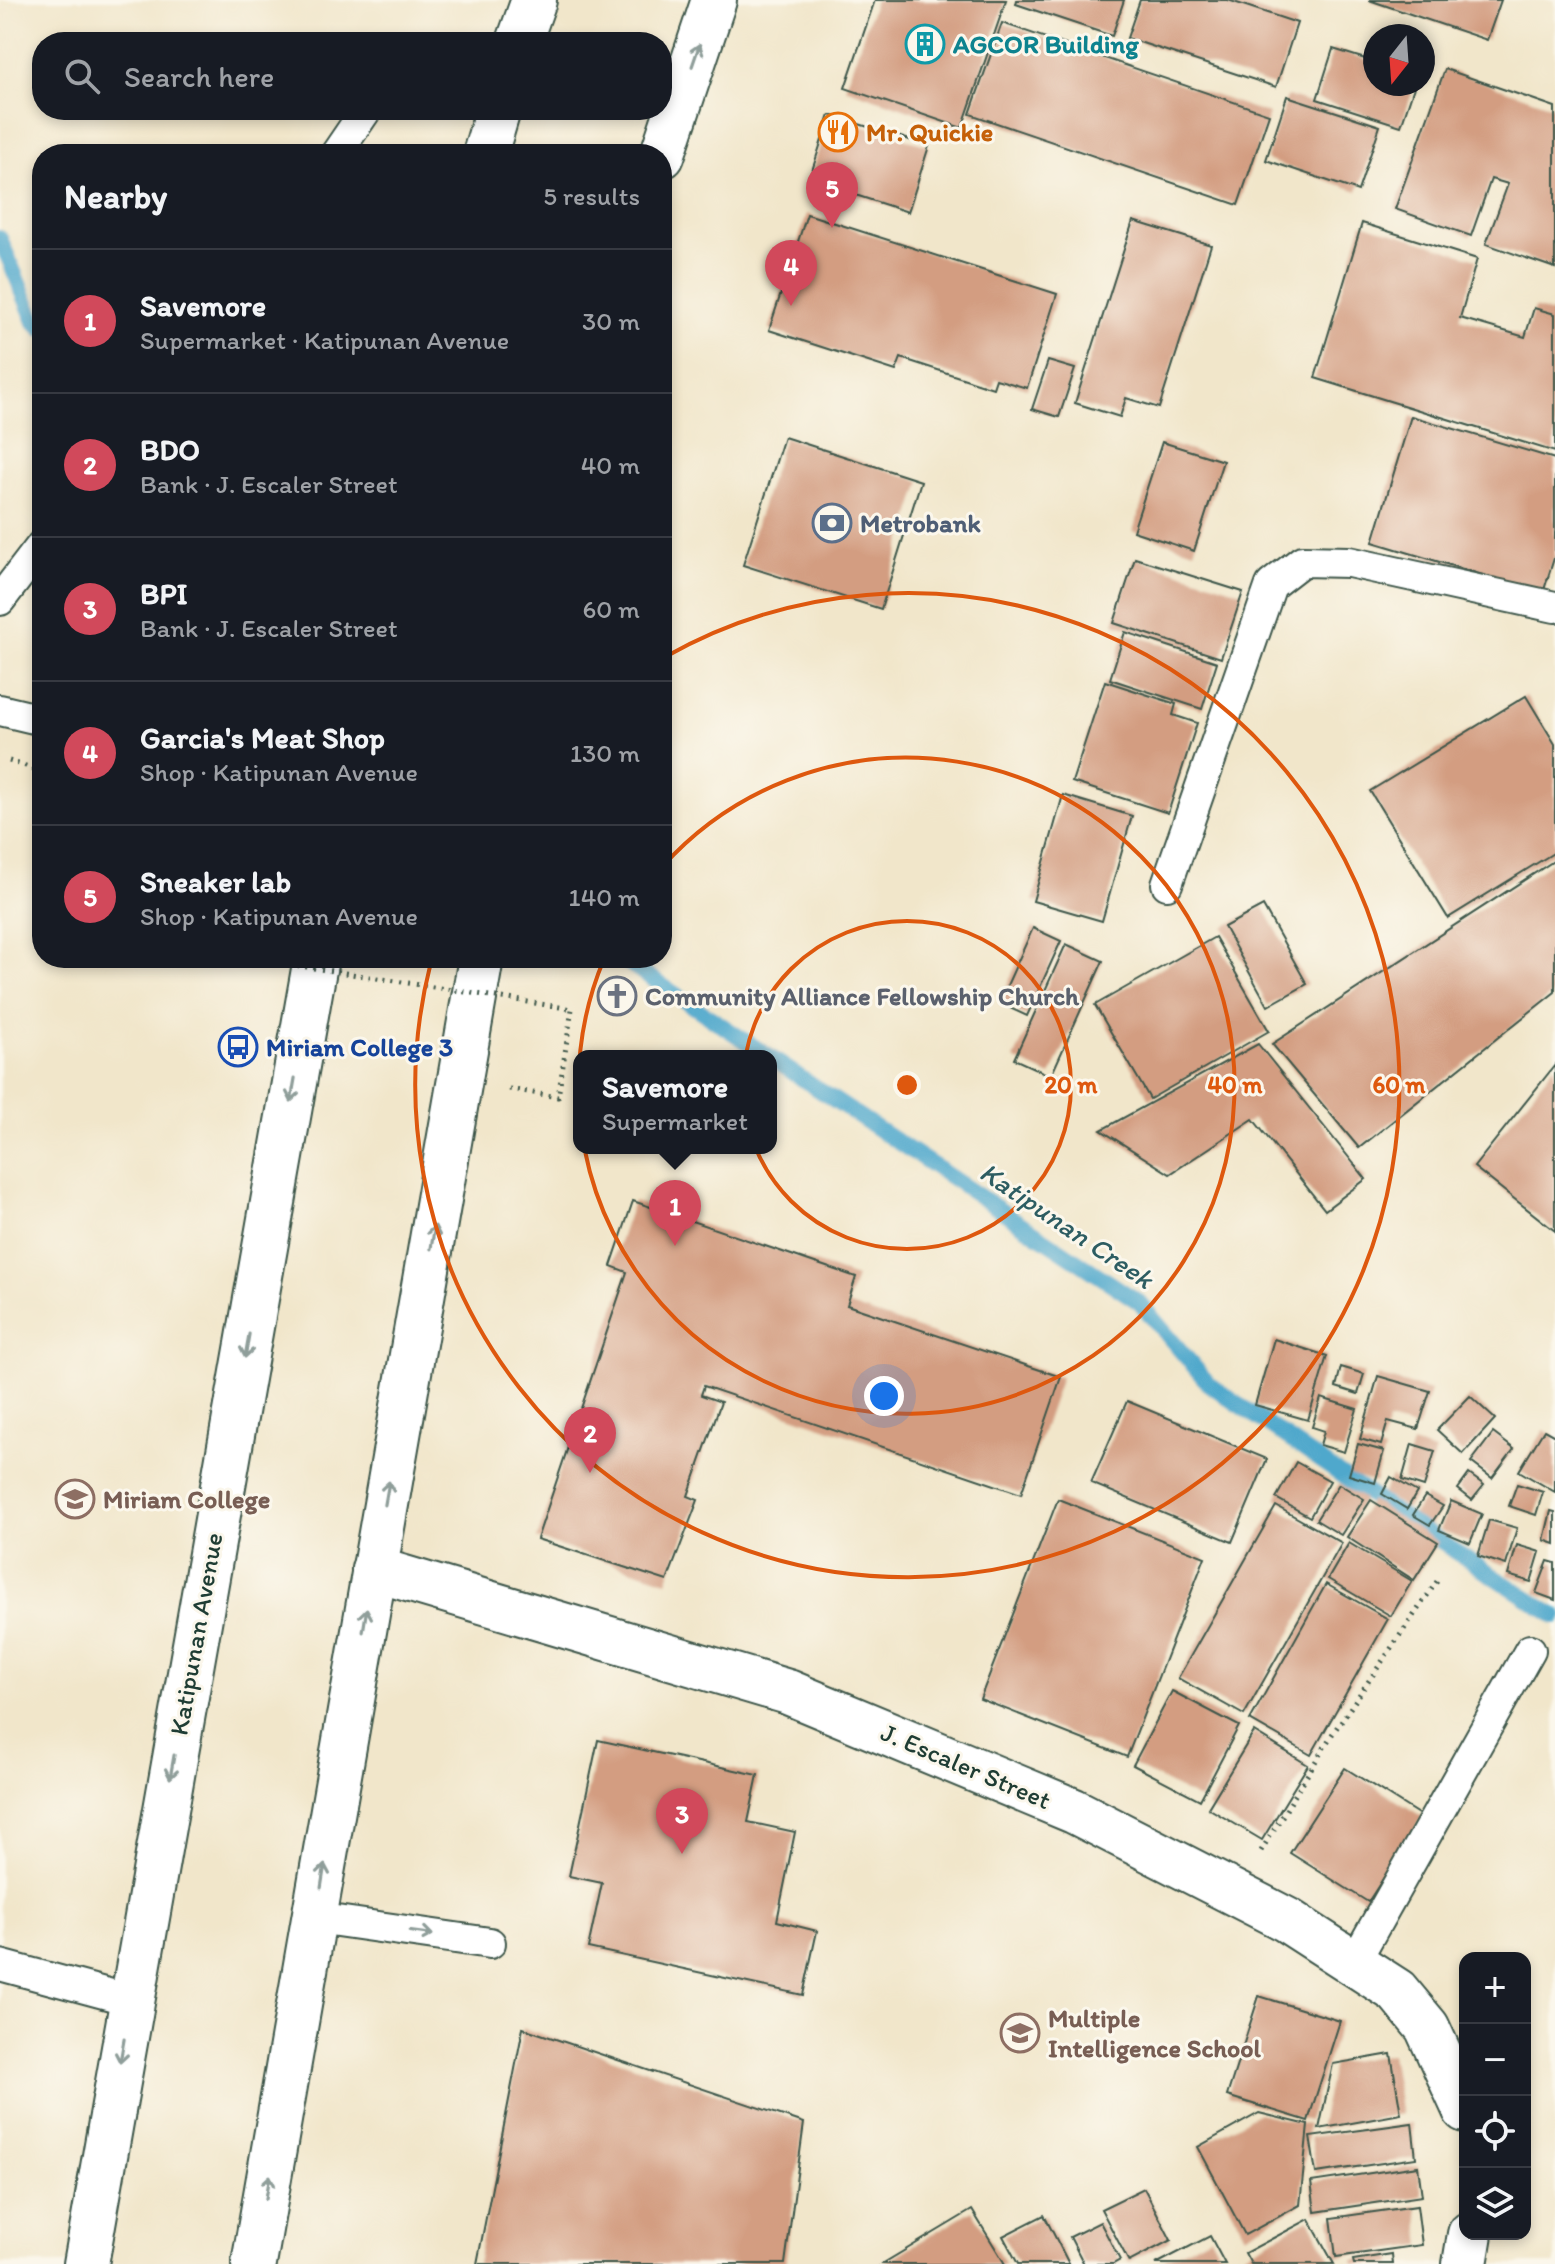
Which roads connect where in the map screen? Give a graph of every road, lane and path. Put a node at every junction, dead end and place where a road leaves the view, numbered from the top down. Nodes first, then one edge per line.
1 (534, 0) edge
2 (714, 0) edge
3 (523, 32) edge
4 (359, 120) edge
5 (495, 120) edge
6 (343, 144) edge
7 (488, 144) edge
8 (666, 144) edge
9 (32, 558) edge
10 (0, 600) edge
11 (1555, 607) edge
12 (0, 710) edge
13 (32, 718) edge
14 (0, 758) edge
15 (32, 768) edge
16 (1167, 884) dead end
17 (313, 968) edge
18 (314, 968) edge
19 (479, 968) edge
20 (558, 1097) dead end
21 (374, 1569) junction
22 (1440, 1577) dead end
23 (1530, 1650) dead end
24 (1235, 1894) junction
25 (316, 1918) junction
26 (490, 1943) dead end
27 (1355, 1961) junction
28 (0, 1965) edge
29 (130, 2000) junction
30 (1459, 2097) edge
31 (1469, 2240) edge
32 (86, 2264) edge
33 (254, 2264) edge
34 (1465, 2264) edge

1 - 3 main road
8 -> 2 main road
4 - 6 lane
5 - 7 main road
9 - 10 lane
11 - 16 lane
12 - 13 lane
14 - 15 path
17 - 20 path, bridge
18 -> 29 main road, Katipunan Avenue
21 -> 19 main road
21 - 24 main road, J. Escaler Street
25 -> 21 main road
22 - 24 path
23 - 27 lane
24 - 27 main road, J. Escaler Street
25 -> 26 lane
33 -> 25 main road
27 - 30 main road, J. Escaler Street
28 - 29 lane
29 -> 32 main road, Katipunan Avenue
31 - 34 main road

